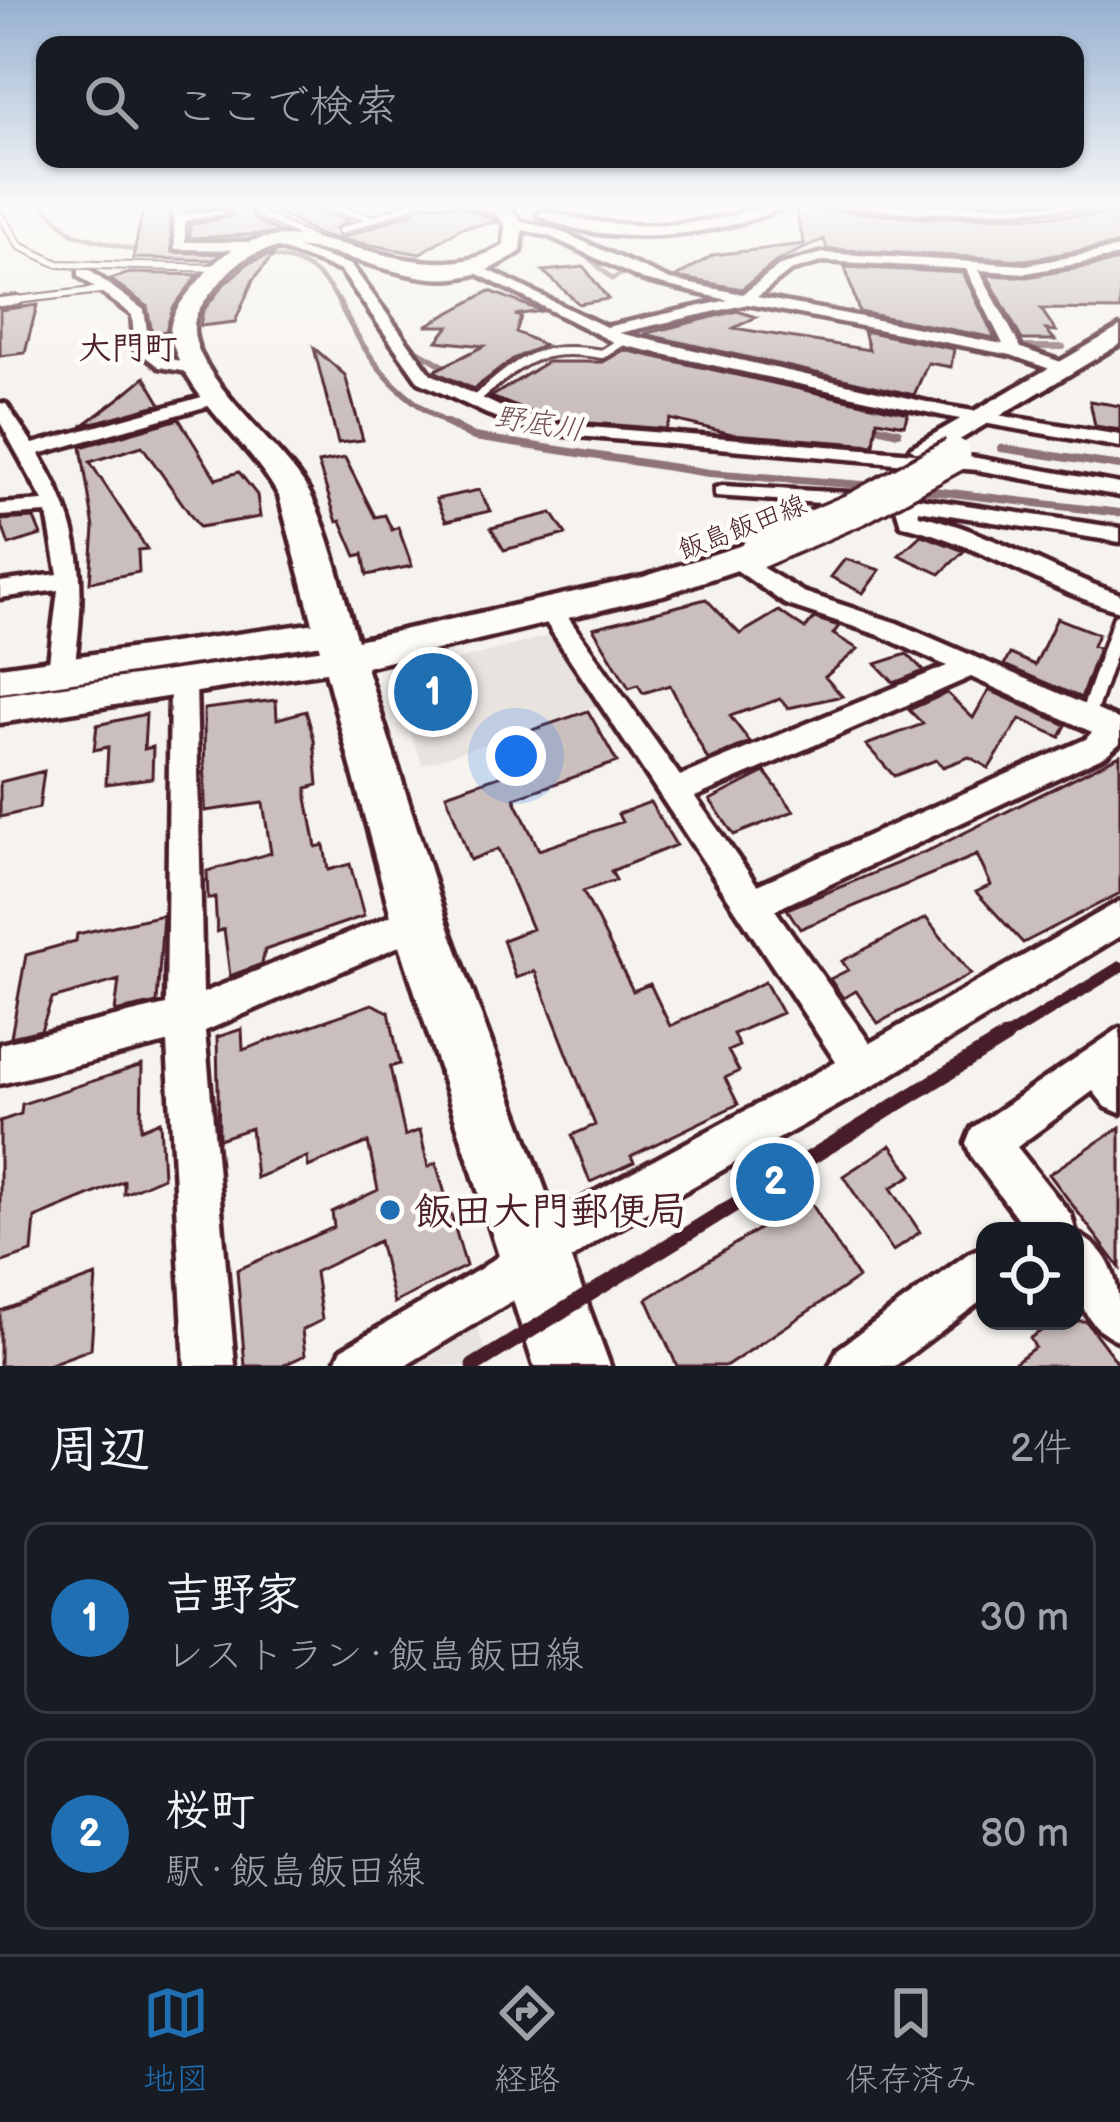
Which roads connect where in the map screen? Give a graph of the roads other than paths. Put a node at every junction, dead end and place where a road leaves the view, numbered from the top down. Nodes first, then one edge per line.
1 (74, 269) edge
2 (120, 269) edge
3 (224, 269) edge
4 (347, 269) edge
5 (475, 269) edge
6 (622, 269) edge
7 (784, 269) edge
8 (972, 269) edge
9 (84, 273) junction
10 (101, 290) dead end
11 (0, 302) edge
12 (742, 302) junction
13 (602, 332) junction
14 (1120, 334) edge
15 (623, 341) junction
16 (1015, 351) junction
17 (1120, 354) edge
18 (1061, 368) junction
19 (207, 385) junction
20 (472, 402) junction
21 (0, 408) edge
22 (973, 416) junction
23 (1006, 421) junction
24 (1120, 441) edge
25 (30, 451) junction
26 (939, 451) junction
27 (1120, 490) edge
28 (722, 492) dead end
29 (905, 502) junction
30 (55, 506) junction
31 (0, 510) edge
32 (1120, 535) edge
33 (742, 548) junction
34 (73, 580) junction
35 (0, 590) edge
36 (1120, 603) edge
37 (551, 612) junction
38 (1120, 620) edge
39 (335, 646) junction
40 (974, 665) junction
41 (61, 670) junction
42 (0, 680) edge
43 (183, 683) junction
44 (0, 709) edge
45 (1106, 726) edge
46 (676, 791) junction
47 (754, 904) junction
48 (1120, 917) edge
49 (419, 920) junction
50 (185, 1020) junction
51 (0, 1064) edge
52 (1112, 1068) edge
53 (864, 1069) junction
54 (1044, 1222) edge
55 (532, 1256) junction
56 (1084, 1273) edge
57 (976, 1276) edge
58 (1120, 1318) edge
59 (210, 1366) edge
60 (359, 1366) edge
61 (572, 1366) edge
62 (855, 1366) edge

1 - 9 lane
2 - 9 lane
3 - 19 main road
4 - 20 street
5 - 13 street
6 - 12 street
7 - 12 street
8 - 16 street
9 - 19 street
10 - 11 lane
12 - 13 street
12 - 16 street
13 - 15 street
14 - 18 main road, 飯島飯田線
15 - 20 lane
15 - 22 street
16 - 18 street
17 - 23 main road, 飯島飯田線
18 - 22 main road, 飯島飯田線
19 - 25 street
19 - 39 main road
20 - 27 street
21 - 25 street
22 - 23 street
22 - 26 main road, 飯島飯田線
23 - 24 street
23 - 26 main road, 飯島飯田線
25 - 30 street
26 - 33 main road, 飯島飯田線, bridge
28 - 29 street
29 - 32 street
29 - 36 street
30 - 31 street
30 - 34 street
33 - 37 main road, 飯島飯田線
33 - 39 main road, 飯島飯田線
33 - 40 street
34 - 35 street
34 - 41 street
37 - 39 main road, 飯島飯田線
37 - 46 street
38 - 45 lane
39 - 41 street
39 - 43 street
39 - 49 main road
40 - 45 street
40 - 46 street
41 - 42 street
43 - 44 street
43 - 50 street
45 - 47 street
46 - 47 street
47 - 53 street
48 - 53 street
49 - 50 street
49 - 55 main road
50 - 51 street
50 - 59 street
52 - 54 street
53 - 55 street
55 - 60 street
55 - 61 main road
56 - 58 street
57 - 62 street

